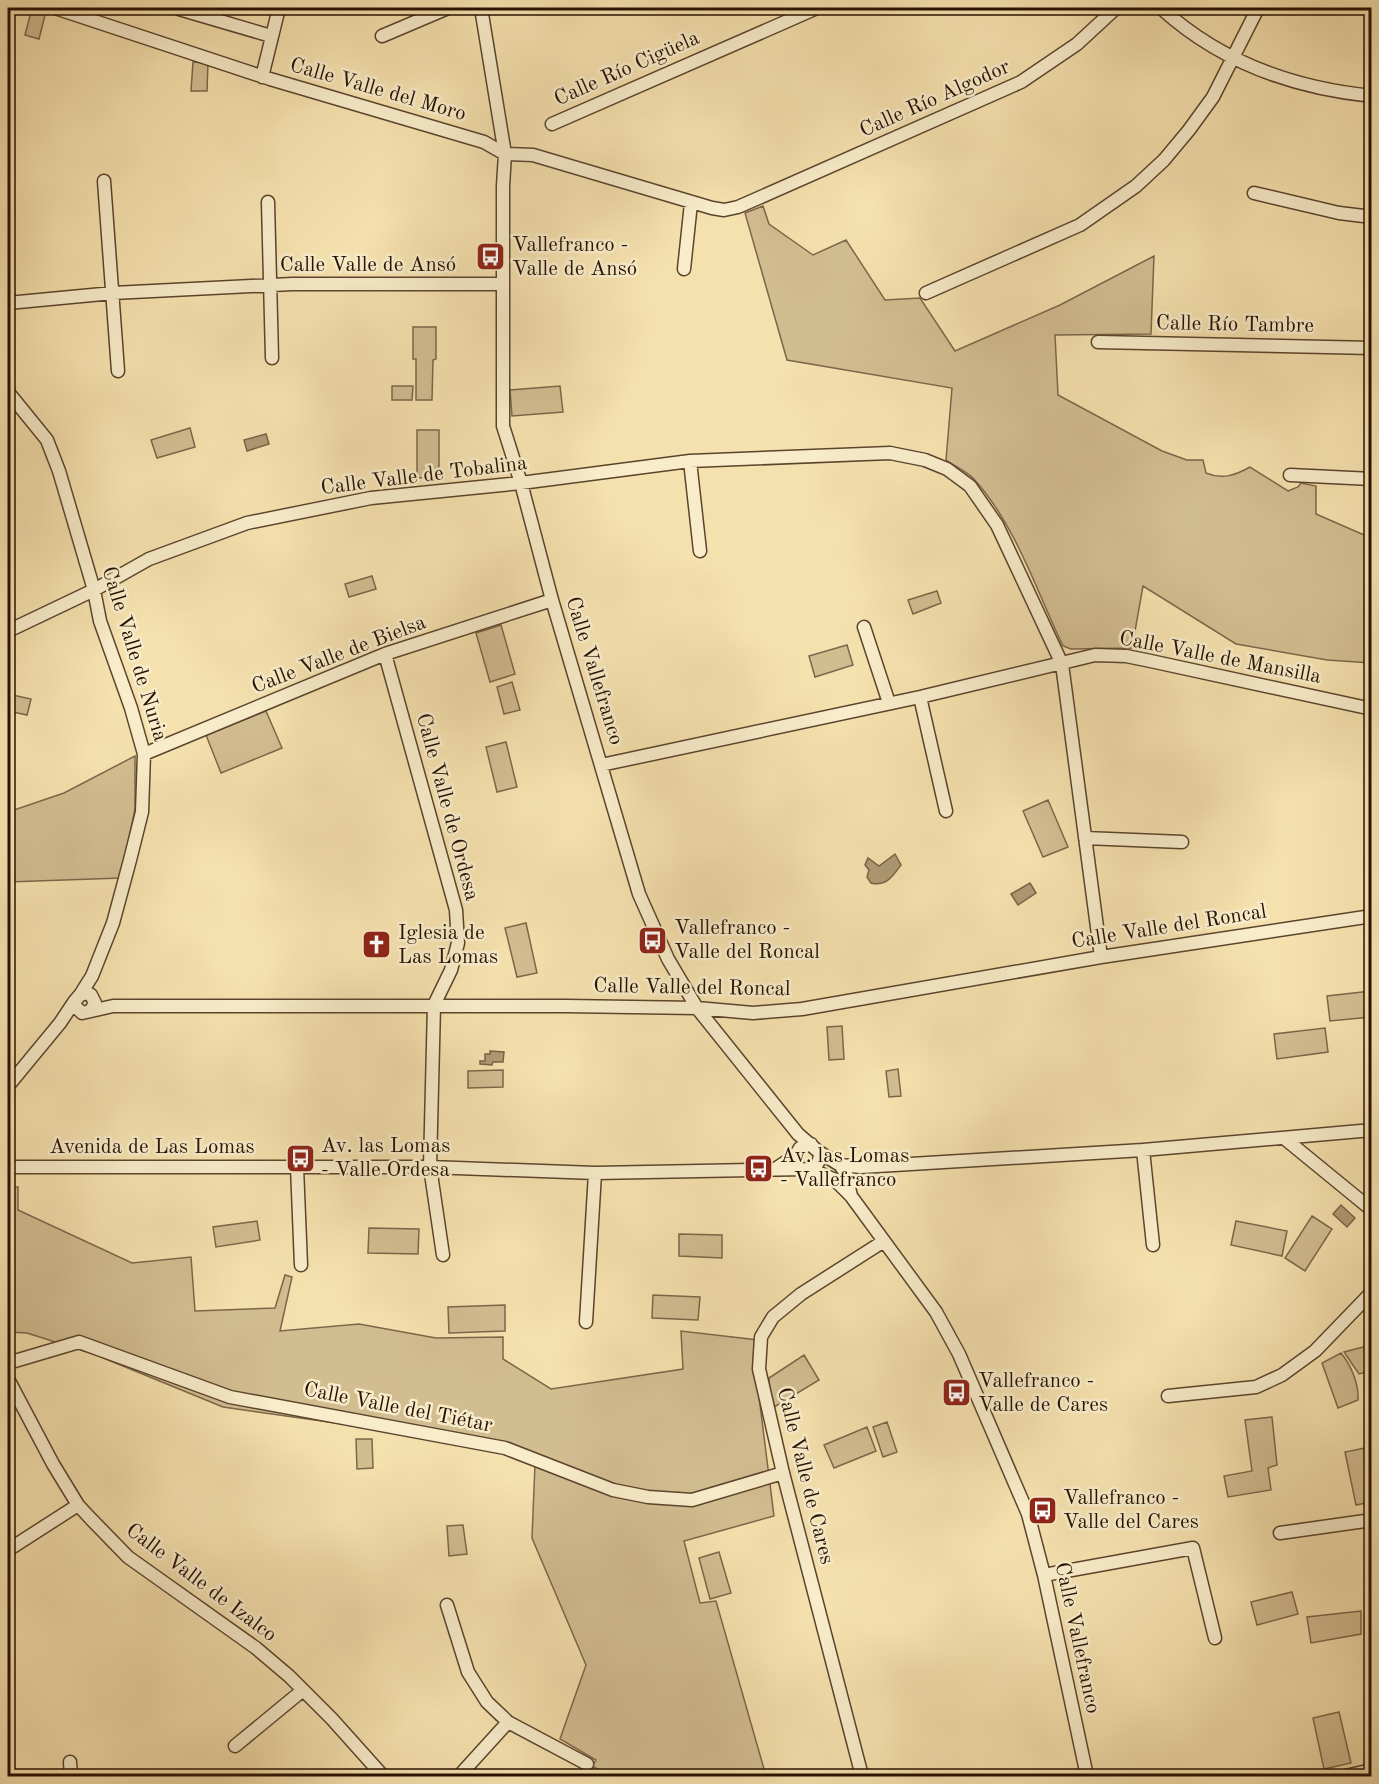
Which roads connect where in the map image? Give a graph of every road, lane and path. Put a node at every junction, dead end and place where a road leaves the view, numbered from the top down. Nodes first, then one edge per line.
1 (55, 8) edge
2 (279, 8) edge
3 (448, 8) edge
4 (481, 8) edge
5 (817, 8) edge
6 (1116, 8) edge
7 (1161, 8) edge
8 (1258, 8) edge
9 (179, 9) dead end
10 (271, 36) junction
11 (382, 36) dead end
12 (1233, 57) junction
13 (262, 76) junction
14 (1371, 96) edge
15 (552, 124) dead end
16 (505, 154) junction
17 (104, 181) dead end
18 (1254, 193) dead end
19 (754, 200) joint
20 (268, 202) dead end
21 (691, 203) junction
22 (1371, 217) edge
23 (684, 269) dead end
24 (503, 284) junction
25 (270, 285) junction
26 (113, 293) junction
27 (926, 293) dead end
28 (8, 303) edge
29 (1098, 342) dead end
30 (1371, 348) edge
31 (272, 358) dead end
32 (118, 371) dead end
33 (8, 392) edge
34 (690, 460) junction
35 (1290, 475) dead end
36 (1371, 479) edge
37 (521, 483) junction
38 (700, 551) dead end
39 (94, 590) junction
40 (552, 600) junction
41 (864, 627) dead end
42 (8, 631) edge
43 (386, 654) junction
44 (1062, 664) junction
45 (921, 697) junction
46 (889, 703) junction
47 (1371, 709) edge
48 (144, 754) junction
49 (601, 765) junction
50 (946, 811) dead end
51 (1085, 838) junction
52 (1182, 842) dead end
53 (1371, 916) edge
54 (1101, 957) junction
55 (86, 1002) junction
56 (434, 1005) junction
57 (697, 1008) junction
58 (8, 1086) edge
59 (1371, 1130) edge
60 (1284, 1138) junction
61 (815, 1148) junction
62 (1143, 1150) junction
63 (795, 1156) junction
64 (10, 1167) edge
65 (297, 1167) junction
66 (430, 1167) junction
67 (774, 1169) junction
68 (809, 1169) junction
69 (595, 1173) junction
70 (840, 1173) junction
71 (1371, 1210) edge
72 (884, 1241) junction
73 (1153, 1245) dead end
74 (442, 1255) dead end
75 (301, 1264) dead end
76 (1371, 1292) edge
77 (586, 1322) dead end
78 (8, 1363) edge
79 (8, 1381) edge
80 (1168, 1396) dead end
81 (783, 1473) junction
82 (78, 1505) junction
83 (1371, 1520) edge
84 (1280, 1533) dead end
85 (8, 1550) edge
86 (1044, 1575) junction
87 (447, 1605) dead end
88 (1215, 1638) dead end
89 (303, 1690) junction
90 (508, 1722) junction
91 (235, 1746) dead end
92 (70, 1762) dead end
93 (587, 1764) dead end
94 (1371, 1770) edge
95 (71, 1776) edge
96 (383, 1776) edge
97 (459, 1776) edge
98 (862, 1776) edge
99 (1087, 1776) edge
100 (1345, 1776) edge

1 - 13 street, Calle Valle del Moro
2 - 10 street
3 - 11 street
4 - 16 street, Calle Vallefranco
5 - 15 street, Calle Río Cigüela
6 - 19 street, Calle Río Algodor
7 - 12 street
8 - 12 street
9 - 10 street
10 - 13 street
12 - 14 street
12 - 27 street
13 - 16 street, Calle Valle del Moro
16 - 21 street, Calle Valle del Moro
16 - 24 street, Calle Vallefranco
17 - 26 street
18 - 22 street
19 - 21 street, Calle Valle del Moro
20 - 25 street, Calle Valle de Ansó
21 - 23 street
24 - 25 street, Calle Valle de Ansó
24 - 37 street, Calle Vallefranco
25 - 26 street, Calle Valle de Ansó
25 - 31 street, Calle Valle de Ansó
26 - 28 street, Calle Valle de Ansó
26 - 32 street
29 - 30 street, Calle Río Tambre
33 - 39 street, Calle Valle de Nuria
34 - 37 street, Calle Valle de Tobalina
34 - 38 street
34 - 44 street, Calle Valle de Tobalina
35 - 36 street
37 - 39 street, Calle Valle de Tobalina
37 - 40 street, Calle Vallefranco
39 - 42 street, Calle Valle de Tobalina
39 - 48 street, Calle Valle de Nuria
40 - 43 street, Calle Valle de Bielsa
40 - 49 street, Calle Vallefranco
41 - 46 street
43 - 48 street, Calle Valle de Bielsa
43 - 56 street, Calle Valle de Ordesa
44 - 45 street, Calle Valle de Mansilla
44 - 47 street, Calle Valle de Mansilla
44 - 51 street, Calle Valle de Tobalina
45 - 46 street, Calle Valle de Mansilla
45 - 50 street
46 - 49 street, Calle Valle de Mansilla
48 - 55 street, Calle Valle de Nuria
49 - 57 street, Calle Vallefranco
51 - 52 street
51 - 54 street, Calle Valle de Tobalina
53 - 54 street, Calle Valle del Roncal
54 - 57 street, Calle Valle del Roncal
55 - 56 street, Calle Valle del Roncal
55 - 58 street
56 - 57 street, Calle Valle del Roncal
56 - 66 street, Calle Valle de Ordesa
57 - 61 street, Calle Vallefranco
59 - 60 street
60 - 62 street
60 - 71 street
61 - 63 street
61 - 68 street
61 - 70 street, Calle Vallefranco
62 - 70 street
62 - 73 street
63 - 67 street
63 - 68 street
64 - 65 street, Avenida de Las Lomas
65 - 66 street, Avenida de Las Lomas
65 - 75 street
66 - 69 street, Avenida de Las Lomas
66 - 74 street, Calle Valle de Ordesa
67 - 68 street, Avenida de Las Lomas
67 - 69 street, Avenida de Las Lomas
68 - 70 street, Calle Vallefranco
69 - 77 street
70 - 72 street, Calle Vallefranco
72 - 81 street, Calle Valle de Cares
72 - 86 street, Calle Vallefranco
76 - 80 street
78 - 81 street, Calle Valle del Tiétar
79 - 82 street, Calle Valle de Izalco
81 - 98 street, Calle Valle de Cares
82 - 85 street
82 - 89 street, Calle Valle de Izalco
83 - 84 street
86 - 88 street
86 - 99 street, Calle Vallefranco
87 - 90 street
89 - 91 street
89 - 96 street, Calle Valle de Izalco
90 - 93 street
90 - 97 street
92 - 95 street
94 - 100 street

